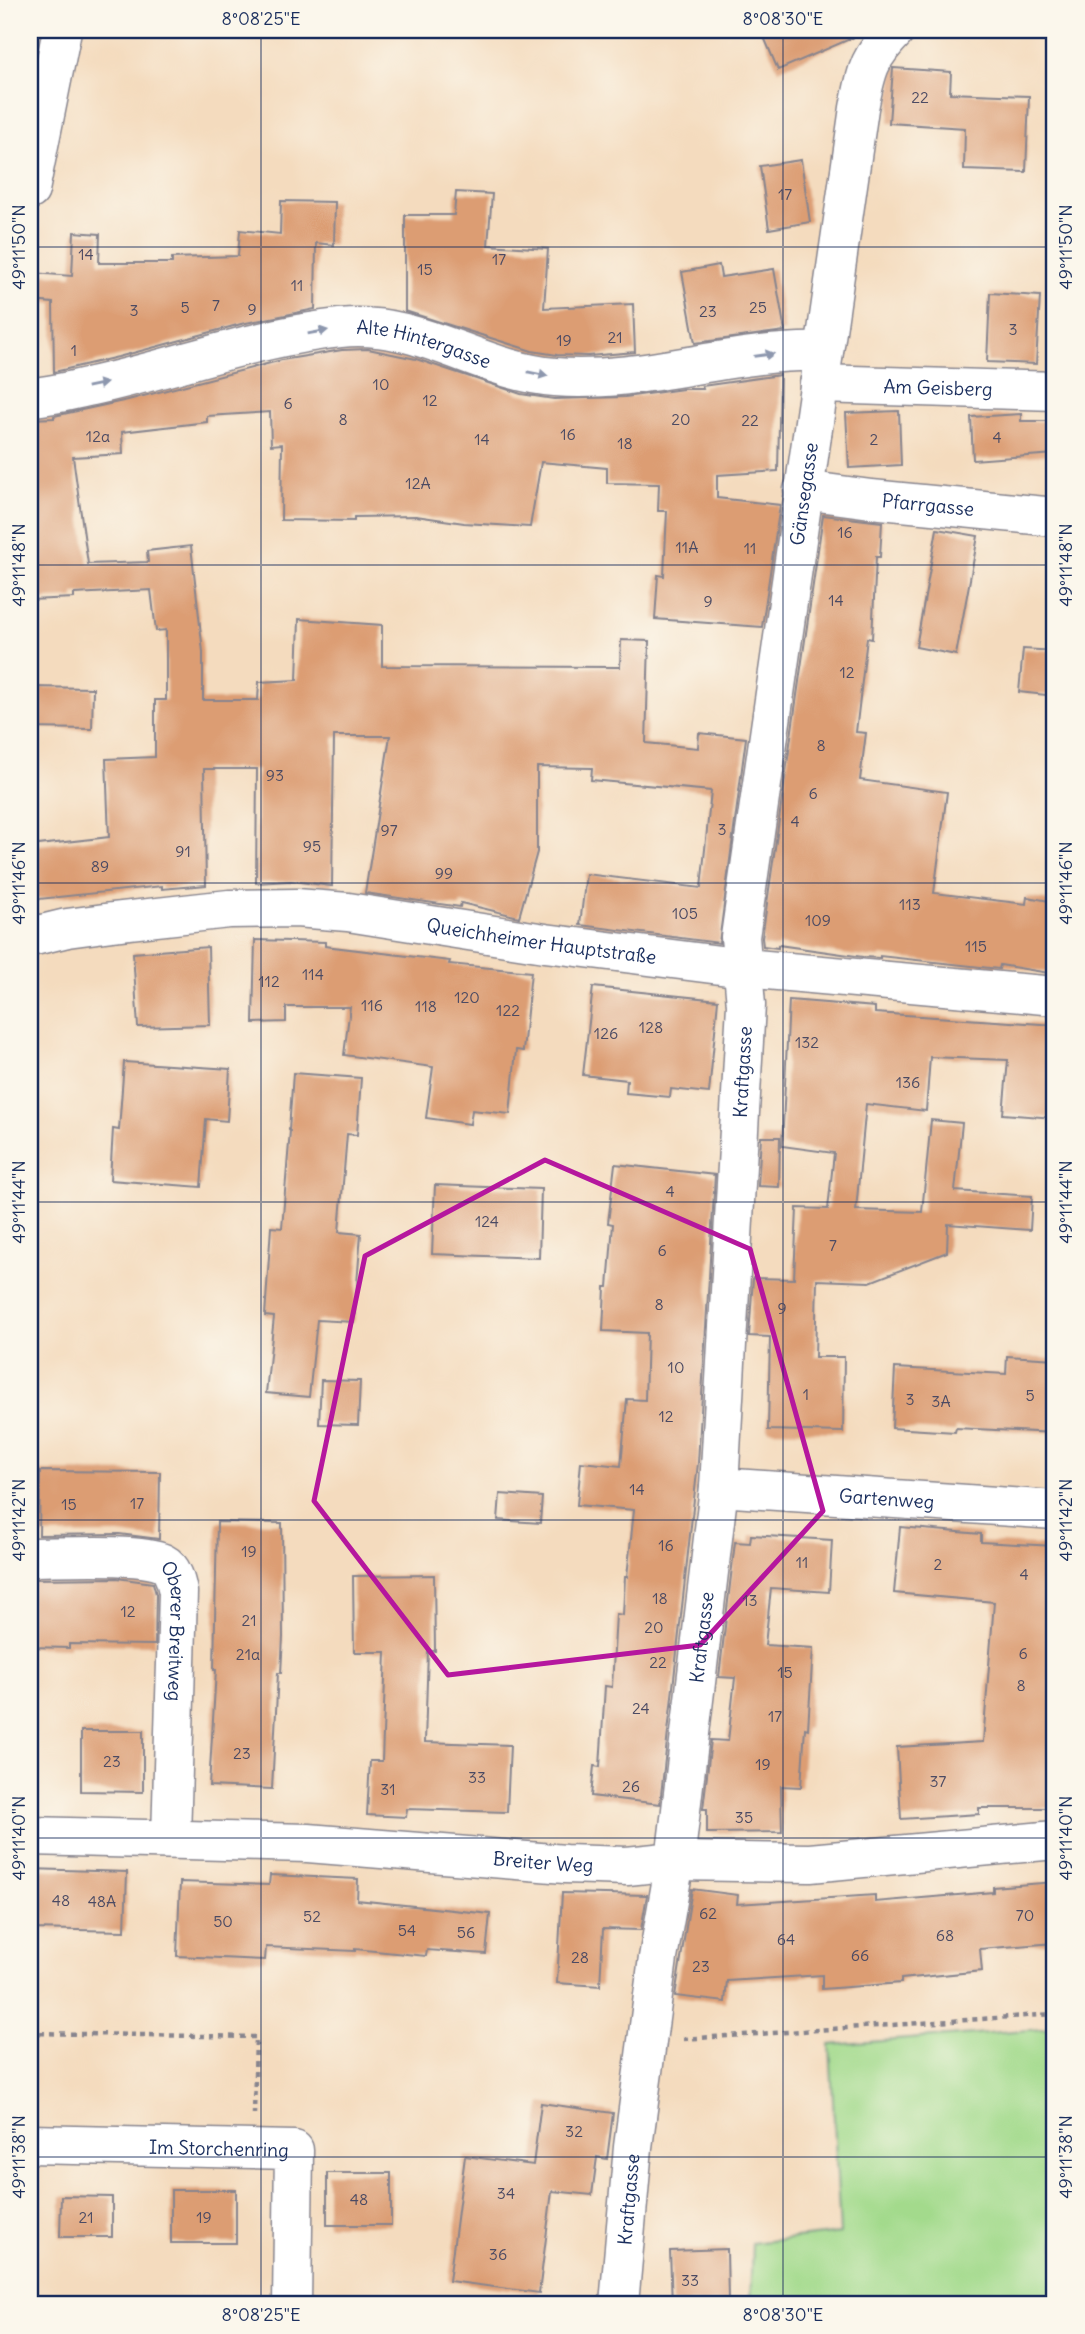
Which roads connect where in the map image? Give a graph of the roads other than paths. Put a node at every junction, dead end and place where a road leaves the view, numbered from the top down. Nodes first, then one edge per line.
1 (62, 30) edge
2 (896, 30) edge
3 (30, 190) edge
4 (821, 368) junction
5 (1055, 390) edge
6 (30, 397) edge
7 (803, 490) junction
8 (1055, 517) edge
9 (30, 937) edge
10 (744, 968) junction
11 (1055, 996) edge
12 (719, 1487) junction
13 (1055, 1510) edge
14 (30, 1557) edge
15 (30, 1836) edge
16 (171, 1839) junction
17 (1055, 1840) edge
18 (675, 1861) junction
19 (30, 2144) edge
20 (292, 2304) edge
21 (619, 2304) edge

1 - 3 street
2 - 4 street, Gänsegasse
4 - 5 street, Am Geisberg
6 -> 4 street, Alte Hintergasse
4 - 7 street, Gänsegasse
7 - 8 street, Pfarrgasse
7 - 10 street, Gänsegasse
9 - 10 street, Queichheimer Hauptstraße
10 - 11 street, Queichheimer Hauptstraße
10 - 12 street, Kraftgasse
12 - 13 street, Gartenweg
12 - 18 street, Kraftgasse
14 - 16 street, Oberer Breitweg
15 - 16 street, Breiter Weg
16 - 18 street, Breiter Weg
17 - 18 street, Breiter Weg
18 - 21 street, Kraftgasse
19 - 20 street, Im Storchenring

